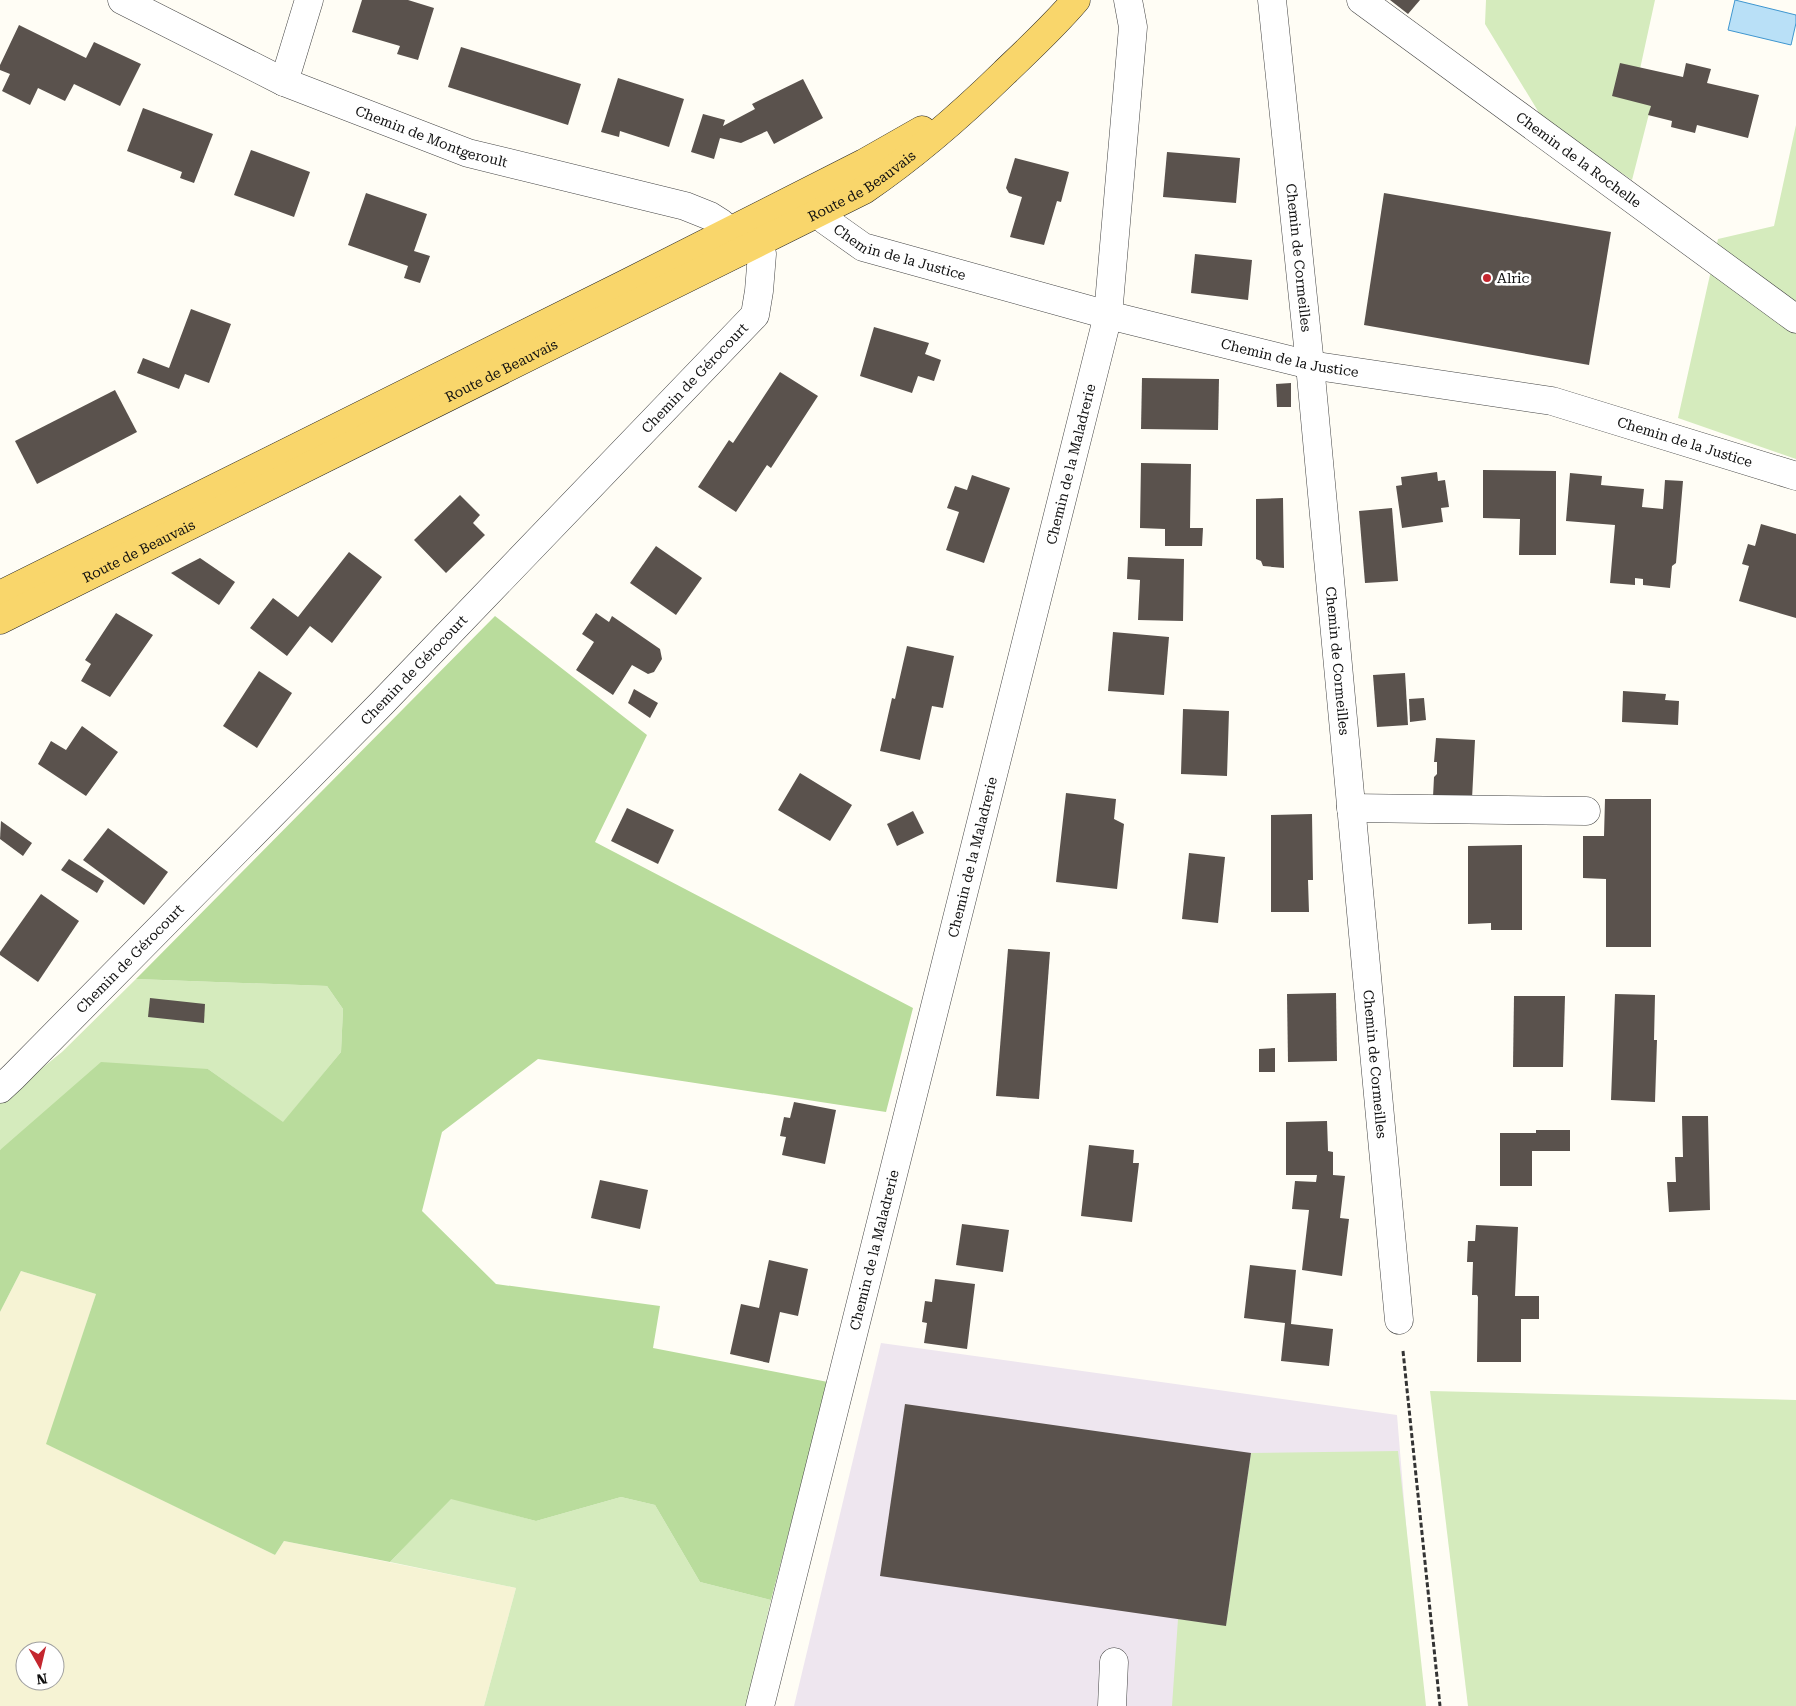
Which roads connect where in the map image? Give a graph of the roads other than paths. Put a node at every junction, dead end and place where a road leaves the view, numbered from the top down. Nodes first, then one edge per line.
1 (122, 0) edge
2 (309, 0) edge
3 (1076, 0) edge
4 (1128, 0) edge
5 (1272, 0) edge
6 (1361, 0) edge
7 (284, 82) junction
8 (817, 200) junction
9 (744, 236) junction
10 (1108, 315) junction
11 (1796, 319) edge
12 (1310, 365) junction
13 (1796, 476) edge
14 (0, 595) edge
15 (0, 620) edge
16 (1351, 808) junction
17 (1586, 811) dead end
18 (0, 1089) edge
19 (1399, 1320) road end
20 (1114, 1662) dead end
21 (760, 1706) edge
22 (1112, 1706) edge

1 - 7 street, Chemin de Montgeroult
2 - 7 street
3 - 8 main road, Route de Beauvais
4 - 10 street, Chemin de la Maladrerie
5 - 12 street, Chemin de Cormeilles
6 - 11 street, Chemin de la Rochelle
7 - 9 street, Chemin de Montgeroult
8 - 9 main road, Route de Beauvais
8 - 10 street, Chemin de la Justice
9 - 14 main road, Route de Beauvais
9 - 15 main road, Route de Beauvais
9 - 18 street, Chemin de Gérocourt
10 - 12 street, Chemin de la Justice
10 - 21 street, Chemin de la Maladrerie
12 - 13 street, Chemin de la Justice
12 - 16 street, Chemin de Cormeilles
16 - 17 street
16 - 19 street, Chemin de Cormeilles
20 - 22 street

